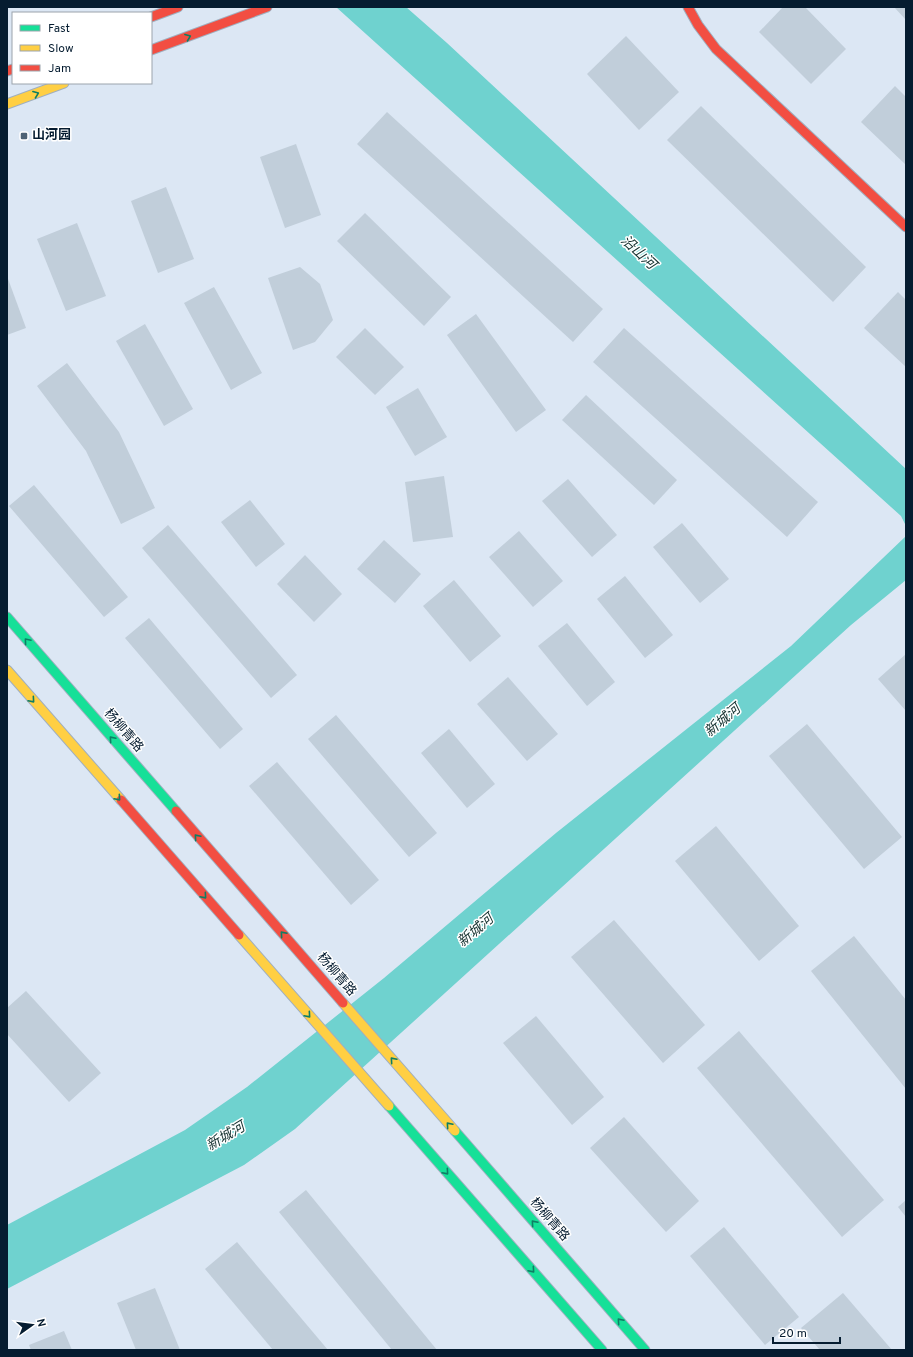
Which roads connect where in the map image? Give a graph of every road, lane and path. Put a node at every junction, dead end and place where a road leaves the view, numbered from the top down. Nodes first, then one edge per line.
1 (178, 7) edge
2 (267, 7) edge
3 (688, 7) edge
4 (152, 17) edge
5 (152, 50) edge
6 (61, 84) edge
7 (7, 104) edge
8 (906, 227) edge
9 (7, 618) edge
10 (7, 670) edge
11 (602, 1350) edge
12 (645, 1350) edge

1 - 4 main road
5 -> 2 main road
3 - 8 main road
7 -> 6 main road
12 -> 9 main road, 杨柳青路
10 -> 11 main road

